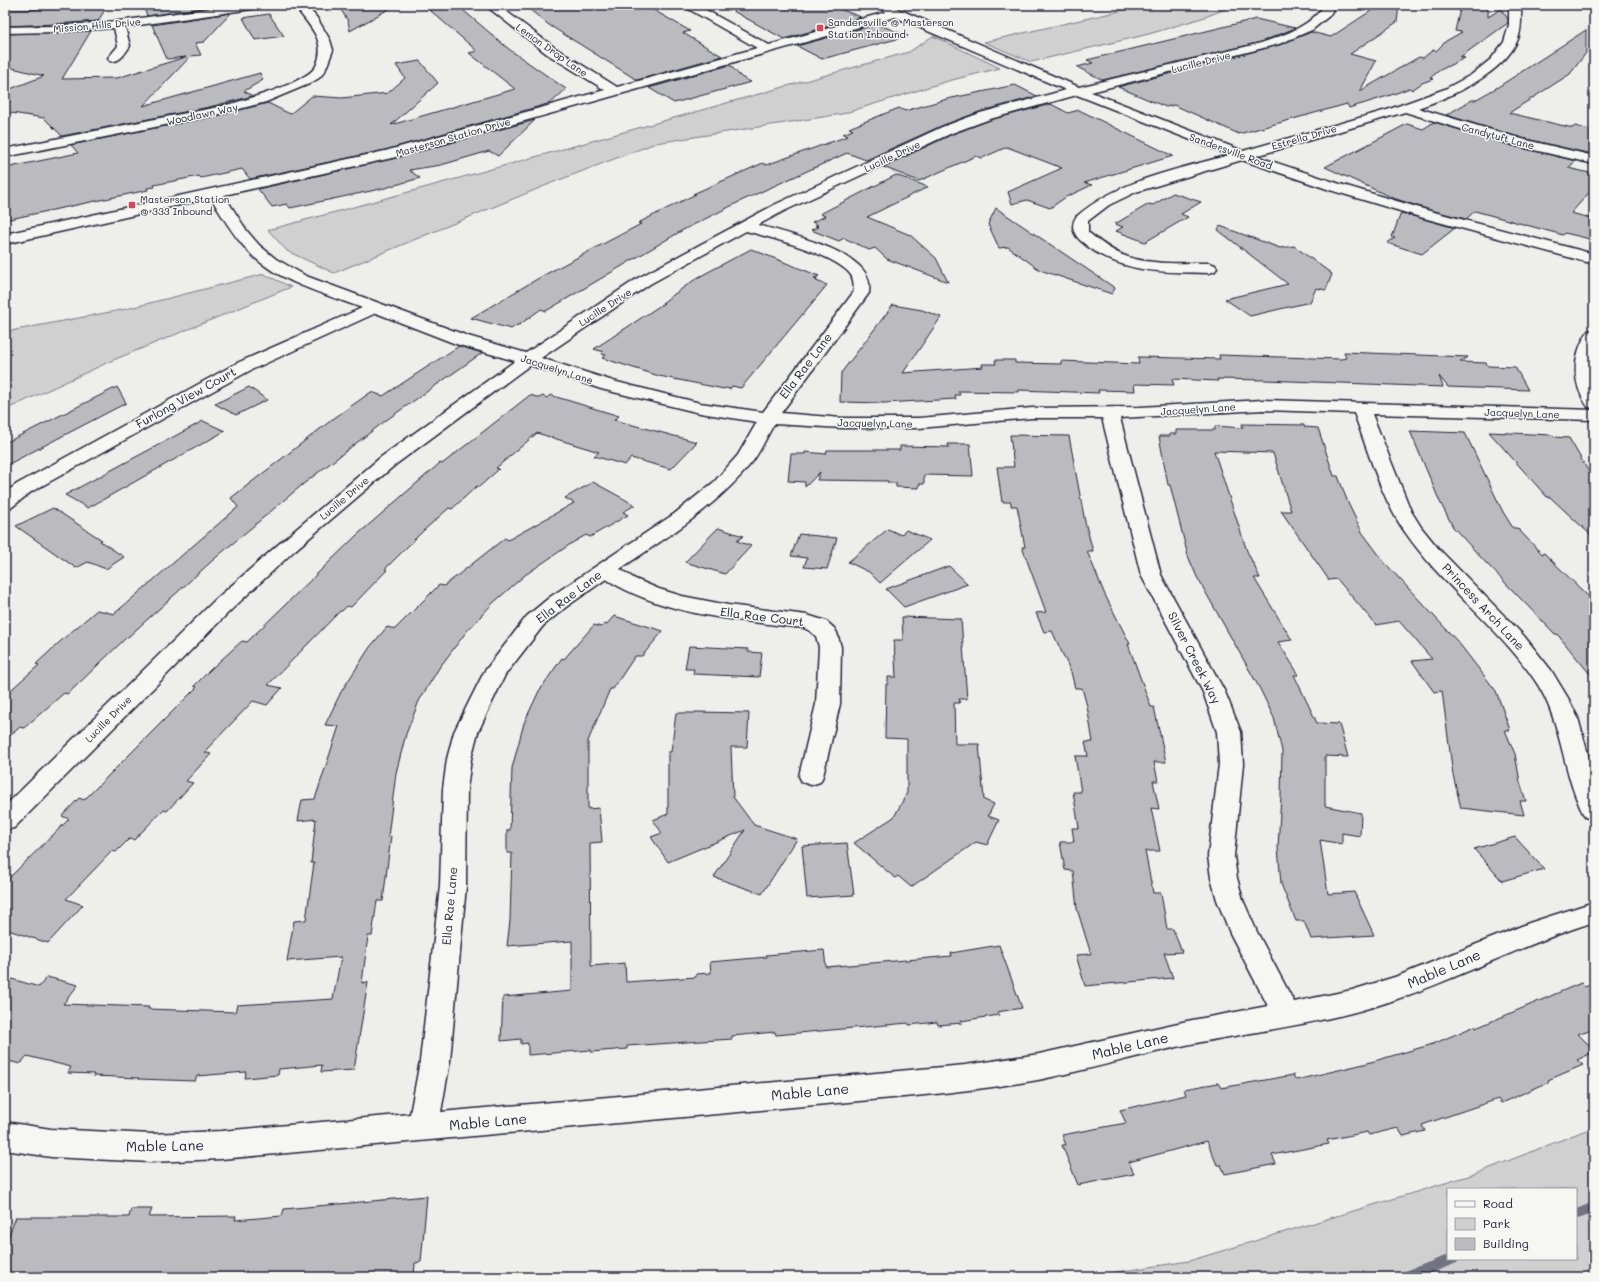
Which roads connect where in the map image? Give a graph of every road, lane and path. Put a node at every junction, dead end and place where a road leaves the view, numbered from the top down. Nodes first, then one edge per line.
1 (259, 5) edge
2 (300, 5) edge
3 (491, 5) edge
4 (689, 5) edge
5 (882, 5) edge
6 (1330, 5) edge
7 (1515, 5) edge
8 (896, 13) junction
9 (119, 24) junction
10 (5, 30) edge
11 (766, 48) junction
12 (114, 58) dead end
13 (615, 91) junction
14 (1078, 91) junction
15 (1404, 108) junction
16 (5, 153) edge
17 (1241, 155) junction
18 (1594, 160) edge
19 (215, 193) junction
20 (745, 226) junction
21 (5, 239) edge
22 (1594, 259) edge
23 (1209, 268) dead end
24 (375, 308) junction
25 (1594, 335) edge
26 (528, 359) junction
27 (1594, 403) edge
28 (1361, 408) junction
29 (1110, 413) junction
30 (1594, 415) edge
31 (768, 418) junction
32 (5, 503) edge
33 (605, 569) junction
34 (811, 776) dead end
35 (1594, 811) edge
36 (5, 821) edge
37 (1594, 912) edge
38 (1288, 1015) junction
39 (423, 1128) junction
40 (5, 1136) edge

1 - 9 street, Mission Hills Drive
2 - 16 street, Woodlawn Way
3 - 13 street, Lemon Drop Lane
4 - 11 street
5 - 8 street, Sandersville Road
6 - 14 street, Lucille Drive
7 - 15 street, Estrella Drive
8 - 11 street, Masterson Station Drive
8 - 14 street, Sandersville Road
9 - 10 street, Mission Hills Drive
9 - 12 street
11 - 13 street, Masterson Station Drive
13 - 19 street, Masterson Station Drive
14 - 17 street, Sandersville Road
14 - 20 street, Lucille Drive
15 - 17 street, Estrella Drive
15 - 18 street, Candytuft Lane
17 - 22 street, Sandersville Road
17 - 23 street, Estrella Drive
19 - 21 street, Masterson Station Drive
19 - 24 street, Jacquelyn Lane
20 - 26 street, Lucille Drive
20 - 31 street, Ella Rae Lane
24 - 26 street, Jacquelyn Lane
24 - 32 street, Furlong View Court
25 - 27 street
26 - 31 street, Jacquelyn Lane
26 - 36 street, Lucille Drive
28 - 29 street, Jacquelyn Lane
28 - 30 street, Jacquelyn Lane
28 - 35 street, Princess Arch Lane
29 - 31 street, Jacquelyn Lane
29 - 38 street, Silver Creek Way
31 - 33 street, Ella Rae Lane
33 - 34 street, Ella Rae Court
33 - 39 street, Ella Rae Lane
37 - 38 street, Mable Lane
38 - 39 street, Mable Lane
39 - 40 street, Mable Lane

